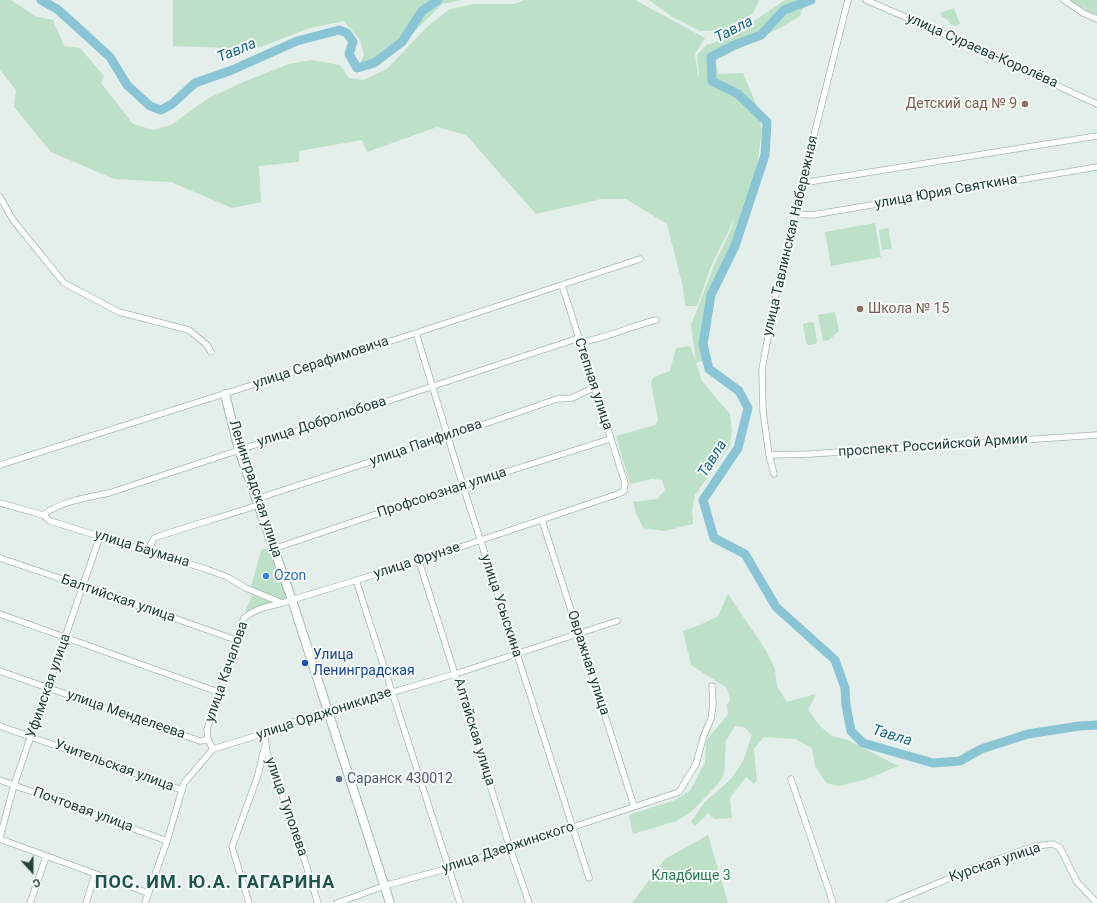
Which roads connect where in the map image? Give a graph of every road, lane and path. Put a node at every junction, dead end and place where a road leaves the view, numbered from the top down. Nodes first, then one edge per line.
1 (848, 0) edge
2 (866, 0) edge
3 (1064, 0) edge
4 (1097, 19) edge
5 (1097, 104) edge
6 (1097, 136) edge
7 (1097, 167) edge
8 (802, 183) junction
9 (0, 197) edge
10 (795, 214) junction
11 (640, 259) dead end
12 (562, 285) junction
13 (656, 320) dead end
14 (416, 333) junction
15 (579, 340) junction
16 (211, 352) dead end
17 (432, 386) junction
18 (595, 387) junction
19 (225, 394) junction
20 (1097, 435) edge
21 (447, 437) junction
22 (610, 439) junction
23 (239, 450) junction
24 (769, 454) junction
25 (0, 466) edge
26 (774, 474) dead end
27 (625, 483) joint
28 (463, 486) junction
29 (257, 502) junction
30 (0, 503) edge
31 (43, 515) junction
32 (542, 520) junction
33 (100, 536) junction
34 (480, 540) junction
35 (273, 549) junction
36 (148, 550) junction
37 (0, 558) edge
38 (419, 561) junction
39 (356, 580) junction
40 (84, 586) junction
41 (292, 600) junction
42 (282, 603) junction
43 (0, 614) edge
44 (617, 621) dead end
45 (579, 634) junction
46 (66, 637) junction
47 (236, 640) junction
48 (517, 654) junction
49 (0, 671) edge
50 (455, 674) junction
51 (712, 686) dead end
52 (47, 688) junction
53 (218, 692) junction
54 (392, 692) junction
55 (328, 711) junction
56 (0, 726) edge
57 (265, 733) junction
58 (32, 736) junction
59 (208, 740) junction
60 (265, 744) junction
61 (213, 749) junction
62 (791, 779) dead end
63 (0, 780) edge
64 (14, 786) junction
65 (182, 790) junction
66 (634, 806) junction
67 (573, 827) junction
68 (0, 838) edge
69 (167, 841) junction
70 (510, 848) junction
71 (46, 857) junction
72 (449, 868) junction
73 (95, 874) junction
74 (588, 878) dead end
75 (384, 886) junction
76 (148, 893) junction
77 (30, 903) edge
78 (86, 903) edge
79 (144, 903) edge
80 (250, 903) edge
81 (318, 903) edge
82 (337, 903) edge
83 (390, 903) edge
84 (460, 903) edge
85 (529, 903) edge
86 (833, 903) edge
87 (890, 903) edge
88 (1097, 903) edge

1 - 8 street, улица Тавлинская Набережная
2 - 5 street, улица Сураева-Королёва
3 - 4 street
6 - 8 street
7 - 10 street, улица Юрия Святкина
8 - 10 street, улица Тавлинская Набережная
9 - 16 street
10 - 24 street, улица Тавлинская Набережная
11 - 12 street, улица Серафимовича
12 - 14 street, улица Серафимовича
12 - 15 street, Степная улица
13 - 15 street, улица Добролюбова
14 - 17 street, улица Усыскина
14 - 19 street, улица Серафимовича
15 - 17 street, улица Добролюбова
15 - 18 street, Степная улица
17 - 21 street, улица Усыскина
17 - 23 street, улица Добролюбова
18 - 21 street, улица Панфилова
18 - 22 street, Степная улица
19 - 23 street, Ленинградская улица
19 - 25 street, улица Серафимовича
20 - 24 street, проспект Российской Армии
21 - 28 street, улица Усыскина
21 - 29 street, улица Панфилова
22 - 27 street, Степная улица
22 - 28 street, Профсоюзная улица
23 - 29 street, Ленинградская улица
23 - 31 street, улица Добролюбова
24 - 26 street, улица Тавлинская Набережная
27 - 32 street, улица Фрунзе
28 - 34 street, улица Усыскина
28 - 35 street, Профсоюзная улица
29 - 35 street, Ленинградская улица
29 - 36 street, улица Панфилова
30 - 31 street, улица Баумана
31 - 33 street, улица Баумана
32 - 34 street, улица Фрунзе
32 - 45 street, Овражная улица
33 - 36 street, улица Баумана
33 - 40 street, Уфимская улица
34 - 38 street, улица Фрунзе
34 - 48 street, улица Усыскина
35 - 41 street, Ленинградская улица
36 - 42 street, улица Баумана
37 - 40 street, Балтийская улица
38 - 39 street, улица Фрунзе
38 - 50 street, Алтайская улица
39 - 41 street, улица Фрунзе
39 - 54 street
40 - 46 street, Уфимская улица
40 - 47 street, Балтийская улица
41 - 42 street, улица Качалова
41 - 55 street, Ленинградская улица
42 - 47 street, улица Качалова
43 - 46 street
44 - 45 street, улица Орджоникидзе
45 - 48 street, улица Орджоникидзе
45 - 66 street, Овражная улица
46 - 52 street, Уфимская улица
46 - 53 street
47 - 53 street, улица Качалова
48 - 50 street, улица Орджоникидзе
48 - 67 street, улица Усыскина
49 - 52 street, улица Менделеева
50 - 54 street, улица Орджоникидзе
50 - 70 street, Алтайская улица
51 - 66 street, улица Дзержинского
52 - 58 street, Уфимская улица
52 - 59 street, улица Менделеева
53 - 59 street, улица Качалова
54 - 55 street, улица Орджоникидзе
54 - 72 street
55 - 57 street, улица Орджоникидзе
55 - 75 street, Ленинградская улица
56 - 58 street, Учительская улица
57 - 60 street, улица Туполева
57 - 61 street, улица Орджоникидзе
58 - 64 street, Уфимская улица
58 - 65 street, Учительская улица
59 - 61 street, улица Качалова
60 - 80 street
60 - 81 street, улица Туполева
61 - 65 street
62 - 86 street
63 - 64 street, Почтовая улица
64 - 68 street, Уфимская улица
64 - 69 street, Почтовая улица
65 - 69 street
66 - 67 street, улица Дзержинского
67 - 70 street, улица Дзержинского
67 - 74 street, улица Усыскина
68 - 71 street
69 - 76 street
70 - 72 street, улица Дзержинского
70 - 85 street, Алтайская улица
71 - 73 street
71 - 77 street
72 - 75 street, улица Дзержинского
72 - 84 street
73 - 76 street
73 - 78 street
75 - 82 street, улица Дзержинского
75 - 83 street, Ленинградская улица
76 - 79 street
87 - 88 street, Курская улица

